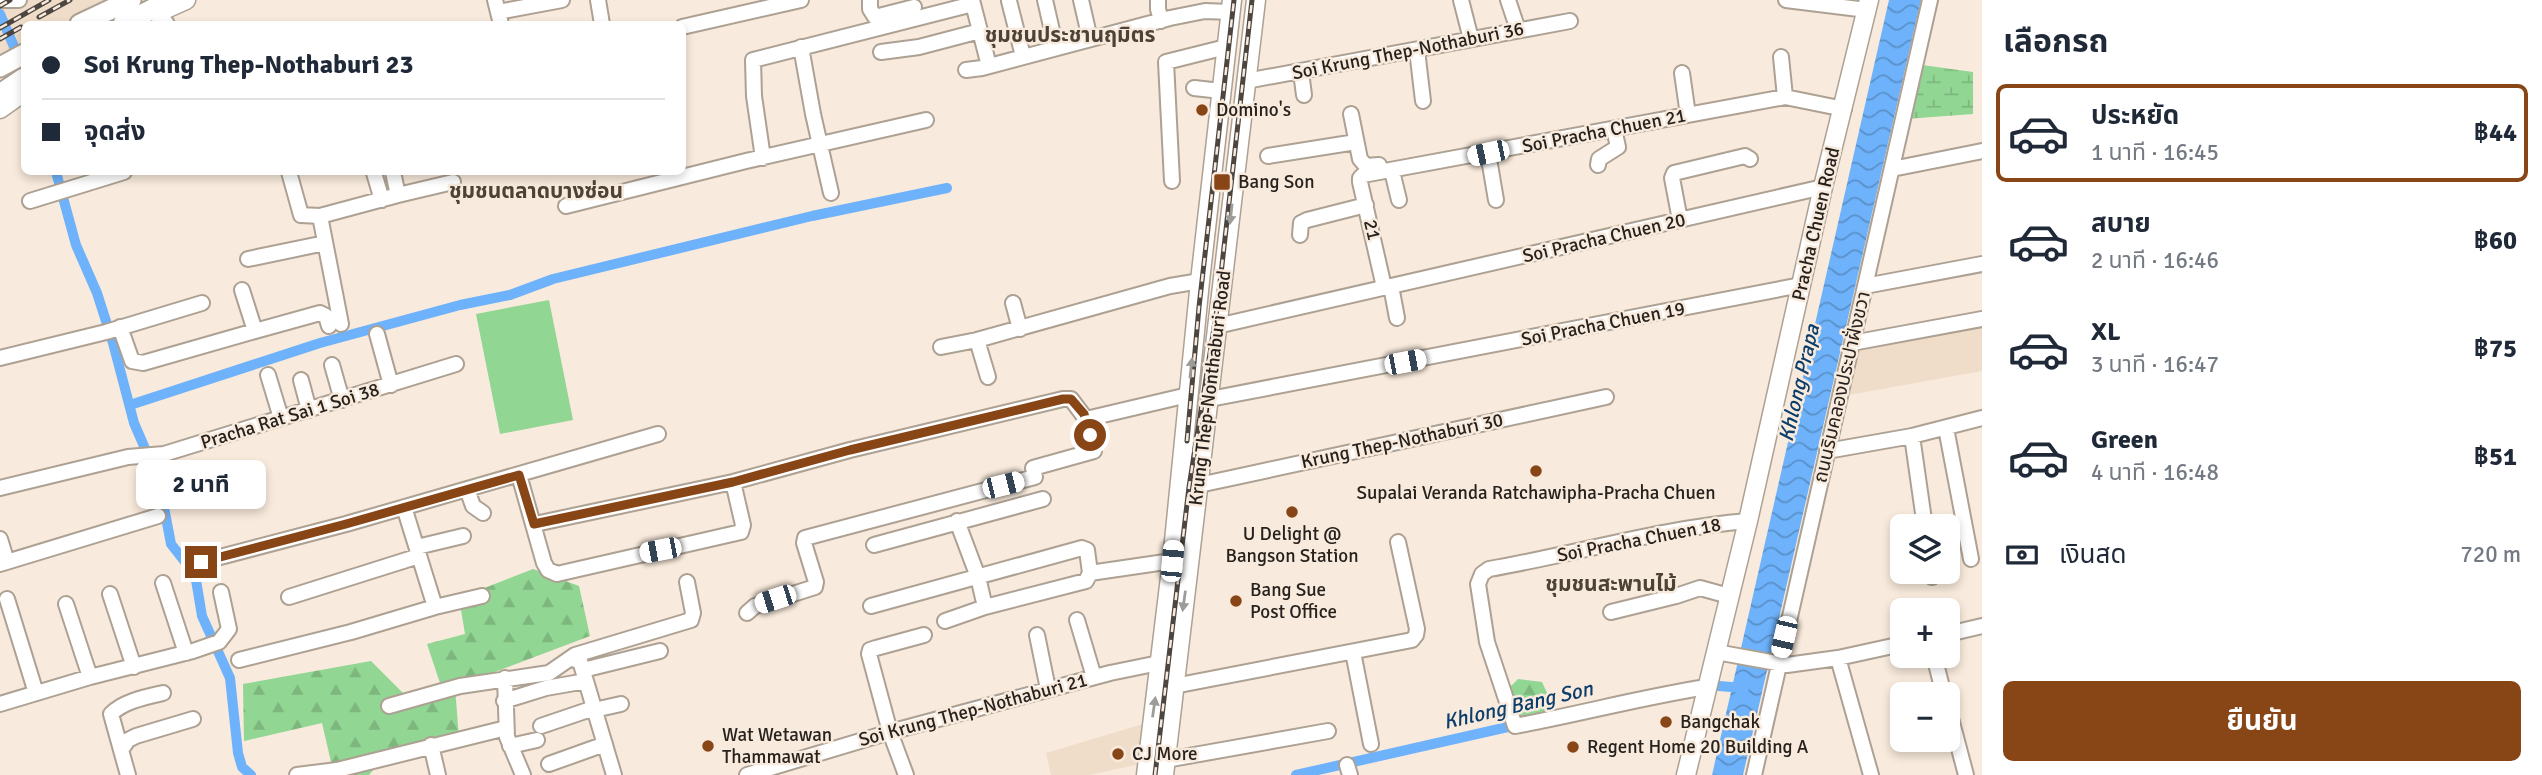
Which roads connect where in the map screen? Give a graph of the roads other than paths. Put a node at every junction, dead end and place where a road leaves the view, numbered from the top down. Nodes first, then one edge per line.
1 (1, 0) edge
2 (19, 0) edge
3 (131, 0) edge
4 (144, 0) edge
5 (186, 0) edge
6 (562, 0) edge
7 (598, 0) edge
8 (801, 0) edge
9 (870, 0) edge
10 (1045, 0) edge
11 (1081, 0) edge
12 (1158, 0) edge
13 (1256, 0) edge
14 (1461, 0) edge
15 (1508, 0) edge
16 (1786, 0) edge
17 (1930, 0) edge
18 (1009, 1) edge
19 (973, 2) edge
20 (524, 4) edge
21 (1868, 5) edge
22 (1231, 6) edge
23 (742, 7) edge
24 (915, 8) edge
25 (165, 12) edge
26 (498, 12) edge
27 (86, 21) edge
28 (100, 21) edge
29 (134, 21) edge
30 (142, 21) edge
31 (602, 21) edge
32 (1161, 21) junction
33 (1570, 21) dead end
34 (686, 26) edge
35 (1518, 30) junction
36 (980, 31) junction
37 (1090, 39) junction
38 (1471, 39) junction
39 (801, 47) junction
40 (1226, 47) junction
41 (1056, 48) junction
42 (1417, 50) junction
43 (881, 52) dead end
44 (21, 56) edge
45 (1781, 57) dead end
46 (1016, 58) junction
47 (21, 64) edge
48 (989, 66) junction
49 (0, 67) edge
50 (967, 70) dead end
51 (1301, 72) junction
52 (1682, 73) dead end
53 (0, 76) edge
54 (1246, 81) junction
55 (21, 82) edge
56 (1194, 88) dead end
57 (1221, 91) junction
58 (21, 93) edge
59 (1304, 95) dead end
60 (1785, 97) junction
61 (1423, 101) dead end
62 (2, 102) edge
63 (1844, 109) junction
64 (1351, 114) dead end
65 (1688, 115) junction
66 (926, 120) dead end
67 (1614, 129) junction
68 (1356, 142) junction
69 (820, 145) junction
70 (1214, 149) junction
71 (1982, 151) edge
72 (1237, 152) junction
73 (1488, 153) junction
74 (1268, 156) dead end
75 (763, 158) junction
76 (1751, 159) dead end
77 (1598, 165) dead end
78 (1387, 168) junction
79 (1892, 169) junction
80 (686, 173) edge
81 (110, 175) edge
82 (290, 175) edge
83 (375, 175) edge
84 (394, 175) edge
85 (678, 175) edge
86 (1363, 175) joint
87 (1172, 181) dead end
88 (453, 182) dead end
89 (68, 184) edge
90 (1824, 187) junction
91 (831, 193) dead end
92 (398, 195) junction
93 (382, 200) junction
94 (1399, 200) dead end
95 (1496, 200) dead end
96 (30, 201) dead end
97 (1366, 205) junction
98 (566, 206) dead end
99 (320, 216) junction
100 (1680, 220) junction
101 (1300, 234) dead end
102 (325, 243) junction
103 (247, 259) dead end
104 (1982, 264) edge
105 (1199, 281) junction
106 (1801, 285) junction
107 (1865, 286) junction
108 (1388, 287) junction
109 (242, 290) dead end
110 (202, 303) dead end
111 (1013, 303) dead end
112 (1397, 318) dead end
113 (1982, 319) edge
114 (1217, 326) junction
115 (1020, 329) junction
116 (114, 330) junction
117 (255, 331) junction
118 (377, 334) dead end
119 (977, 341) junction
120 (1852, 343) junction
121 (941, 347) dead end
122 (0, 358) edge
123 (456, 364) dead end
124 (332, 365) dead end
125 (268, 376) dead end
126 (988, 377) dead end
127 (301, 380) dead end
128 (390, 385) junction
129 (1188, 395) junction
130 (1606, 397) dead end
131 (1210, 399) junction
132 (342, 400) junction
133 (309, 410) junction
134 (281, 418) junction
135 (1982, 418) edge
136 (1086, 419) junction
137 (1946, 428) junction
138 (658, 434) dead end
139 (1912, 436) junction
140 (1827, 451) junction
141 (519, 475) junction
142 (733, 482) junction
143 (1179, 485) junction
144 (1199, 485) junction
145 (0, 488) edge
146 (467, 489) junction
147 (1043, 499) dead end
148 (404, 507) junction
149 (483, 513) dead end
150 (1923, 514) edge
151 (159, 516) dead end
152 (957, 521) junction
153 (1748, 521) junction
154 (534, 524) junction
155 (463, 536) dead end
156 (0, 539) edge
157 (1398, 542) dead end
158 (874, 545) dead end
159 (418, 552) junction
160 (1971, 559) dead end
161 (1172, 561) junction
162 (201, 562) dead end
163 (3, 563) edge
164 (1090, 573) junction
165 (978, 577) junction
166 (687, 582) dead end
167 (163, 583) dead end
168 (221, 592) dead end
169 (110, 594) dead end
170 (482, 596) dead end
171 (1729, 596) junction
172 (289, 597) dead end
173 (7, 598) dead end
174 (66, 604) dead end
175 (871, 606) dead end
176 (435, 607) junction
177 (985, 607) junction
178 (1611, 612) dead end
179 (747, 613) dead end
180 (1077, 620) dead end
181 (945, 621) dead end
182 (1982, 626) edge
183 (1960, 631) edge
184 (924, 635) dead end
185 (1037, 635) dead end
186 (1890, 646) edge
187 (660, 651) dead end
188 (1353, 652) junction
189 (1716, 652) junction
190 (186, 653) junction
191 (575, 655) junction
192 (1838, 657) junction
193 (239, 660) dead end
194 (1159, 663) junction
195 (1774, 663) junction
196 (134, 667) junction
197 (584, 676) junction
198 (90, 677) junction
199 (1094, 677) junction
200 (505, 678) junction
201 (1174, 686) junction
202 (1707, 687) junction
203 (1048, 689) junction
204 (36, 693) junction
205 (163, 693) dead end
206 (504, 701) junction
207 (0, 704) edge
208 (621, 704) dead end
209 (389, 706) dead end
210 (594, 709) junction
211 (193, 719) dead end
212 (506, 728) junction
213 (1328, 731) dead end
214 (890, 732) junction
215 (605, 744) junction
216 (1371, 744) dead end
217 (431, 745) junction
218 (510, 746) junction
219 (121, 750) junction
220 (1758, 751) junction
221 (1958, 752) edge
222 (550, 764) dead end
223 (1165, 768) edge
224 (119, 774) edge
225 (296, 775) edge
226 (438, 775) edge
227 (523, 775) edge
228 (614, 775) edge
229 (747, 775) edge
230 (906, 775) edge
231 (1146, 775) edge
232 (1686, 775) edge
233 (1754, 775) edge
234 (1765, 775) edge
235 (1871, 775) edge
236 (1966, 775) edge

1 - 2 street
3 - 27 highway
4 - 28 main road
5 - 25 main road
6 - 20 street
7 - 31 street
8 - 23 street
9 - 24 street
10 - 41 street
11 - 37 street
12 - 32 street
13 - 54 main road, Krung Thep-Nonthaburi Road
14 - 38 street
15 - 35 street
16 - 21 street
17 - 79 street, ถนนริมคลองประปาฝั่งขวา
18 - 46 street
19 - 24 street
19 - 36 street
20 - 26 street
21 - 63 main road, Pracha Chuen Road
22 - 32 street
22 - 40 main road, Krung Thep-Nonthaburi Road
23 - 34 street
24 - 39 street
25 - 29 highway
25 - 30 main road
32 - 37 street
33 - 35 street, Soi Krung Thep-Nothaburi 36
35 - 38 street, Soi Krung Thep-Nothaburi 36
36 - 43 street
36 - 48 street
37 - 41 street
38 - 42 street, Soi Krung Thep-Nothaburi 36
39 - 69 street
39 - 75 street
40 - 57 main road, Krung Thep-Nonthaburi Road
40 - 87 street
41 - 46 street
42 - 51 street, Soi Krung Thep-Nothaburi 36
42 - 61 street
44 - 49 highway
45 - 60 street
46 - 48 street
47 - 53 main road
48 - 50 street
51 - 54 street, Soi Krung Thep-Nothaburi 36
51 - 59 street
52 - 65 street
54 - 72 main road, Krung Thep-Nonthaburi Road
55 - 62 highway
56 - 57 street
57 - 70 main road, Krung Thep-Nonthaburi Road
58 - 62 main road
60 - 63 street, Soi Pracha Chuen 21
60 - 65 street, Soi Pracha Chuen 21
63 - 90 main road, Pracha Chuen Road
64 - 68 street
65 - 67 street, Soi Pracha Chuen 21
66 - 69 street
67 - 73 street, Soi Pracha Chuen 21
67 - 77 street
68 - 74 street
68 - 78 street
69 - 75 street
69 - 91 street
70 - 72 main road
70 - 105 main road, Krung Thep-Nonthaburi Road
71 - 79 street
72 -> 114 main road, Krung Thep-Nonthaburi Road
73 - 78 street, Soi Pracha Chuen 21
73 - 95 street
75 - 80 street
76 - 100 street
78 - 86 street, Soi Pracha Chuen 21
78 - 94 street
79 - 107 street, ถนนริมคลองประปาฝั่งขวา
81 - 89 street
82 - 99 street
83 - 93 street
84 - 92 street
85 - 98 street
86 - 97 street, 21
88 - 92 street
89 - 96 street
90 - 100 street, Soi Pracha Chuen 20
90 - 106 main road, Pracha Chuen Road
92 - 93 street
93 - 99 street
97 - 101 street
97 - 108 street, 21
99 - 102 street
100 - 108 street, Soi Pracha Chuen 20
102 - 103 street
102 - 117 street
104 - 107 street
105 - 115 street
129 -> 105 main road, Krung Thep-Nonthaburi Road
106 - 131 street, Soi Pracha Chuen 19
106 - 153 main road, Pracha Chuen Road
107 - 120 street, ถนนริมคลองประปาฝั่งขวา
108 - 112 street, 21
108 - 114 street, Soi Pracha Chuen 20
109 - 117 street
110 - 116 street
111 - 115 street
113 - 120 street
114 - 131 main road, Krung Thep-Nonthaburi Road
115 - 119 street
116 - 117 street
116 - 122 street
118 - 128 street
119 - 121 street
119 - 126 street
120 - 140 street, ถนนริมคลองประปาฝั่งขวา
123 - 128 street, Pracha Rat Sai 1 Soi 38
124 - 132 street
125 - 134 street
127 - 133 street
128 - 132 street, Pracha Rat Sai 1 Soi 38
129 - 136 street
129 - 143 main road, Krung Thep-Nonthaburi Road
130 - 144 street, Krung Thep-Nothaburi 30
131 - 144 main road, Krung Thep-Nonthaburi Road
132 - 133 street, Pracha Rat Sai 1 Soi 38
133 - 134 street, Pracha Rat Sai 1 Soi 38
134 - 145 street, Pracha Rat Sai 1 Soi 38
135 - 137 street
136 - 142 street
136 - 179 street
137 - 139 street
137 - 160 street
138 - 141 street
139 - 140 street
139 - 150 street
140 - 195 street, ถนนริมคลองประปาฝั่งขวา
141 - 146 street
141 - 154 street
142 - 154 street
142 - 154 street
143 - 144 main road
143 - 161 main road, Krung Thep-Nonthaburi Road
144 -> 201 main road, Krung Thep-Nonthaburi Road
146 - 148 street
146 - 149 street
147 - 152 street
148 - 159 street
148 - 162 street
151 - 163 street
152 - 158 street
152 - 165 street
153 - 171 main road, Pracha Chuen Road
153 - 202 street, Soi Pracha Chuen 18
155 - 159 street
156 - 163 street
157 - 188 street
159 - 172 street
159 - 176 street
161 - 164 street
161 - 194 main road, Krung Thep-Nonthaburi Road
164 - 165 street
164 - 177 street
165 - 175 street
165 - 177 street
166 - 191 street
167 - 190 street
168 - 190 street
169 - 196 street
170 - 176 street
171 - 178 street
171 - 189 main road, Pracha Chuen Road
173 - 204 street
174 - 198 street
176 - 193 street
177 - 181 street
180 - 199 street
182 - 183 street
184 - 214 street
185 - 203 street
186 - 192 street
187 - 197 street
188 - 201 street
188 - 216 street
189 - 195 street
189 - 202 main road, Pracha Chuen Road
190 - 196 street
191 - 197 street
191 - 200 street
192 - 195 street
192 - 235 street
194 - 199 street, Soi Krung Thep-Nothaburi 21
231 -> 194 main road, Krung Thep-Nonthaburi Road
195 - 220 street, ถนนริมคลองประปาฝั่งขวา
196 - 198 street
197 - 206 street
197 - 210 street
198 - 204 street
199 - 203 street, Soi Krung Thep-Nothaburi 21
200 - 206 street
200 - 209 street
201 - 223 main road, Krung Thep-Nonthaburi Road
202 - 232 main road, Pracha Chuen Road
203 - 214 street, Soi Krung Thep-Nothaburi 21
204 - 207 street
205 - 219 street
206 - 212 street
208 - 210 street
210 - 215 street
210 - 218 street
211 - 219 street
212 - 217 street
212 - 218 street
213 - 223 street
214 - 229 street, Soi Krung Thep-Nothaburi 21
214 - 230 street
215 - 222 street
215 - 228 street
217 - 225 street
217 - 226 street
218 - 227 street
219 - 224 street
220 - 233 street, ถนนริมคลองประปาฝั่งขวา
220 - 234 street
221 - 236 street

